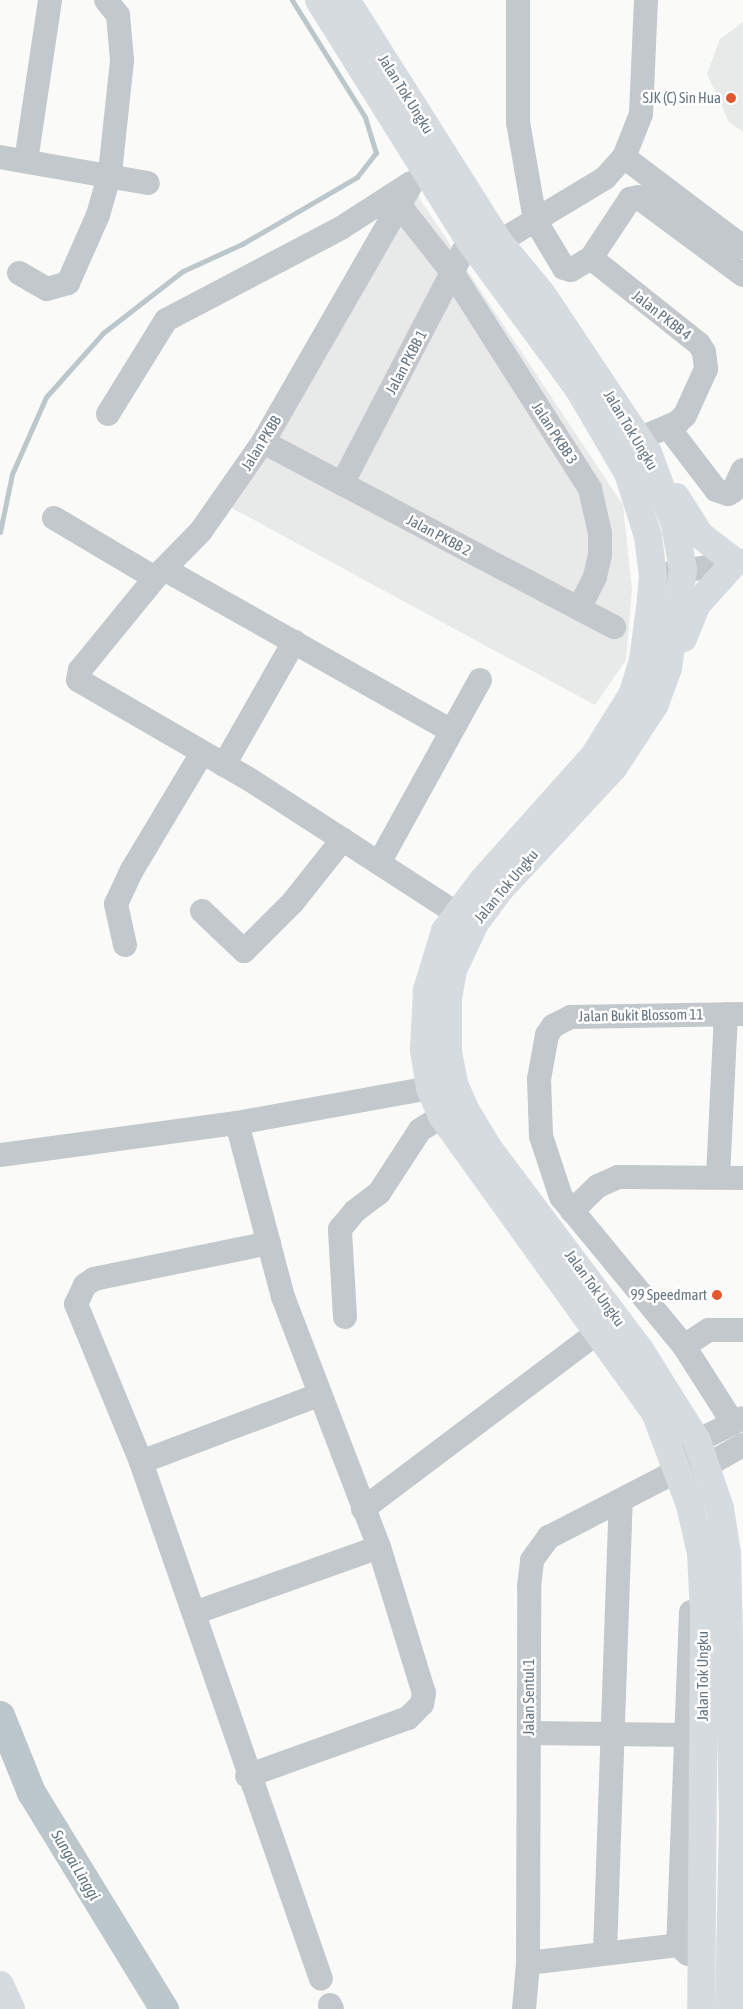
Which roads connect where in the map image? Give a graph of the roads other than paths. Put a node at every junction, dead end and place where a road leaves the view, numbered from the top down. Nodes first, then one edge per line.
1 (50, 0) edge
2 (106, 0) edge
3 (319, 0) edge
4 (346, 0) edge
5 (518, 0) edge
6 (646, 0) edge
7 (0, 157) edge
8 (624, 157) junction
9 (26, 161) junction
10 (110, 173) junction
11 (419, 178) junction
12 (148, 182) dead end
13 (400, 206) junction
14 (535, 220) junction
15 (469, 240) junction
16 (499, 242) junction
17 (743, 247) edge
18 (591, 258) junction
19 (452, 272) junction
20 (19, 273) dead end
21 (743, 275) edge
22 (108, 414) dead end
23 (668, 427) junction
24 (639, 439) junction
25 (263, 442) junction
26 (743, 470) edge
27 (661, 483) junction
28 (342, 484) junction
29 (54, 518) dead end
30 (739, 562) edge
31 (684, 570) junction
32 (160, 574) junction
33 (653, 576) junction
34 (579, 608) junction
35 (614, 627) dead end
36 (294, 642) junction
37 (668, 668) junction
38 (480, 680) dead end
39 (450, 730) junction
40 (202, 753) junction
41 (224, 765) junction
42 (343, 839) junction
43 (379, 863) junction
44 (202, 911) dead end
45 (456, 913) junction
46 (125, 945) dead end
47 (734, 1014) edge
48 (430, 1088) junction
49 (442, 1116) junction
50 (237, 1123) junction
51 (0, 1155) edge
52 (718, 1177) junction
53 (743, 1178) edge
54 (572, 1211) junction
55 (269, 1243) junction
56 (345, 1317) dead end
57 (743, 1330) edge
58 (599, 1331) junction
59 (684, 1346) junction
60 (318, 1395) junction
61 (738, 1421) edge
62 (697, 1441) junction
63 (743, 1445) edge
64 (141, 1462) junction
65 (706, 1466) junction
66 (672, 1472) junction
67 (621, 1503) junction
68 (363, 1509) junction
69 (379, 1547) junction
70 (194, 1613) junction
71 (529, 1733) junction
72 (612, 1734) junction
73 (686, 1735) junction
74 (247, 1776) junction
75 (738, 1843) edge
76 (737, 1937) edge
77 (690, 1950) junction
78 (605, 1952) junction
79 (528, 1963) junction
80 (321, 1979) dead end
81 (0, 1985) edge
82 (11, 2009) edge
83 (524, 2009) edge
84 (701, 2009) edge
85 (729, 2009) edge

1 - 9 street
2 - 10 street
3 - 11 main road, Jalan Tok Ungku
4 - 16 main road, Jalan Tok Ungku
5 - 14 street
6 - 8 street
7 - 9 street
8 - 14 street
8 - 17 street
9 - 10 street
10 - 12 street
10 - 20 street
11 - 13 street, Jalan PKBB
11 - 15 main road, Jalan Tok Ungku
11 - 22 street
13 - 19 street, Jalan PKBB 3
13 - 25 street, Jalan PKBB
14 - 16 street
14 - 18 street
15 - 19 street, Jalan PKBB 1
15 - 33 main road, Jalan Tok Ungku
16 - 24 main road, Jalan Tok Ungku
18 - 21 street
18 - 23 street, Jalan PKBB 4
19 - 28 street, Jalan PKBB 1
19 - 34 street, Jalan PKBB 3
23 - 24 street, Jalan PKBB 4
23 - 26 street
24 - 27 main road, Jalan Tok Ungku
25 - 28 street, Jalan PKBB 2
25 - 32 street, Jalan PKBB
27 - 30 main road
27 - 31 main road, Jalan Tok Ungku
28 - 34 street, Jalan PKBB 2
29 - 32 street
30 - 31 street
30 - 37 main road
31 - 33 street
31 - 37 main road, Jalan Tok Ungku
32 - 36 street
32 - 40 street, Jalan PKBB
33 - 45 main road, Jalan Tok Ungku
34 - 35 street, Jalan PKBB 2
36 - 39 street
36 - 41 street
37 - 62 main road, Jalan Tok Ungku
38 - 39 street
39 - 43 street
40 - 41 street
40 - 46 street
41 - 42 street
42 - 43 street
42 - 44 street
43 - 45 street
45 - 48 main road, Jalan Tok Ungku
47 - 52 street
47 - 54 street, Jalan Bukit Blossom 11
48 - 49 main road, Jalan Tok Ungku
48 - 50 street
49 - 56 street
49 - 58 main road, Jalan Tok Ungku
50 - 51 street
50 - 55 street
52 - 53 street
52 - 54 street
54 - 59 street, Jalan Bukit Blossom 11
55 - 60 street
55 - 64 street
57 - 59 street
58 - 66 main road, Jalan Tok Ungku
58 - 68 street
59 - 61 street, Jalan Bukit Blossom 11
60 - 64 street
60 - 68 street
61 - 62 street
62 - 65 main road, Jalan Tok Ungku
62 - 66 street
63 - 65 street
64 - 70 street
65 - 66 street
65 - 75 main road, Jalan Tok Ungku
66 - 67 street, Jalan Sentul 1
66 - 73 street
66 - 77 main road, Jalan Tok Ungku
67 - 71 street, Jalan Sentul 1
67 - 72 street
68 - 69 street
69 - 70 street
69 - 74 street
70 - 74 street
71 - 72 street
71 - 79 street, Jalan Sentul 1
72 - 73 street
72 - 78 street
73 - 77 street
74 - 80 street
75 - 76 main road, Jalan Tok Ungku
76 - 85 main road, Jalan Tok Ungku
77 - 78 street
77 - 84 main road, Jalan Tok Ungku
78 - 79 street
79 - 83 street, Jalan Sentul 1
81 - 82 main road

